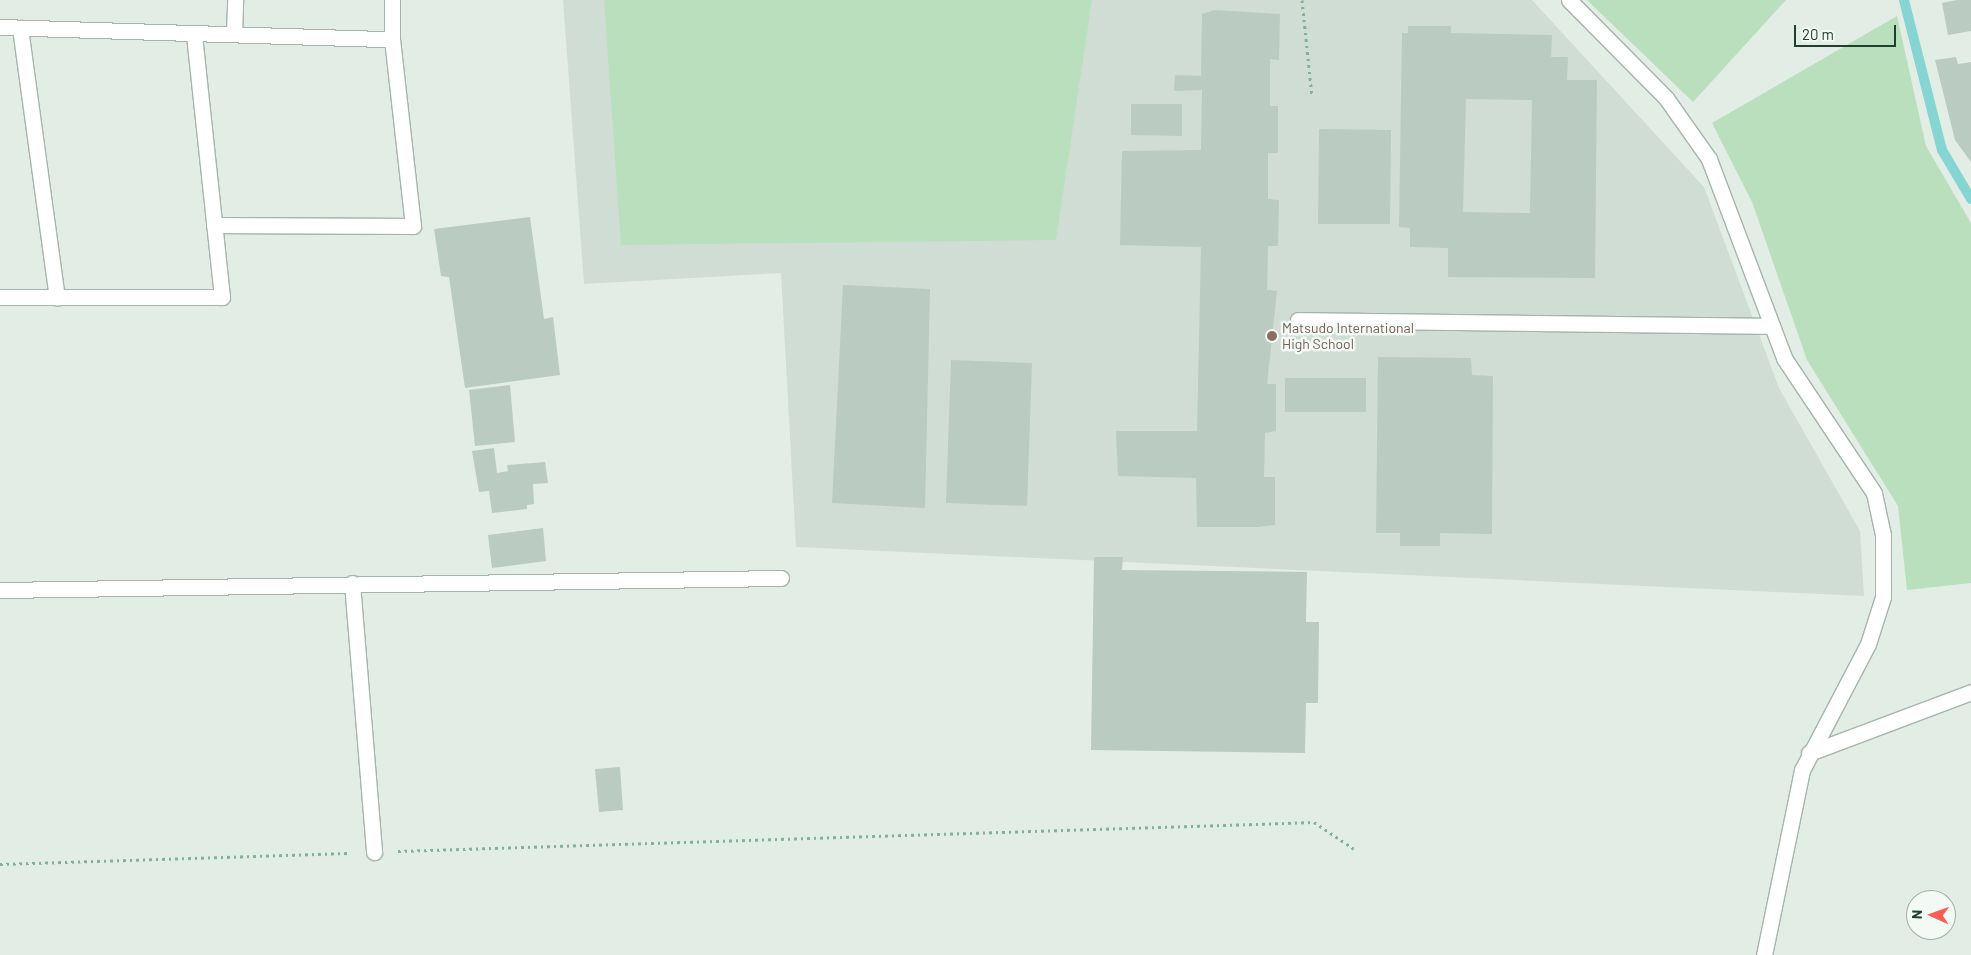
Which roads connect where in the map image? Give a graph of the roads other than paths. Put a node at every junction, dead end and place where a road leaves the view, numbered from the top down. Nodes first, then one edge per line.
1 (235, 0) edge
2 (392, 0) edge
3 (1569, 0) edge
4 (0, 27) edge
5 (20, 28) junction
6 (194, 33) junction
7 (234, 34) junction
8 (392, 39) junction
9 (214, 225) junction
10 (0, 297) edge
11 (57, 297) junction
12 (1298, 320) dead end
13 (1772, 326) junction
14 (780, 578) dead end
15 (352, 583) junction
16 (0, 590) edge
17 (1971, 692) edge
18 (1809, 753) junction
19 (374, 852) road end
20 (1764, 955) edge

1 - 7 street
2 - 8 street
3 - 13 street
4 - 5 street
5 - 6 street
5 - 11 street
6 - 7 street
6 - 9 street
7 - 8 street
8 - 9 street
9 - 11 street
10 - 11 street
12 - 13 street
13 - 18 street
14 - 15 street
15 - 16 street
15 - 19 street
17 - 18 street
18 - 20 street

